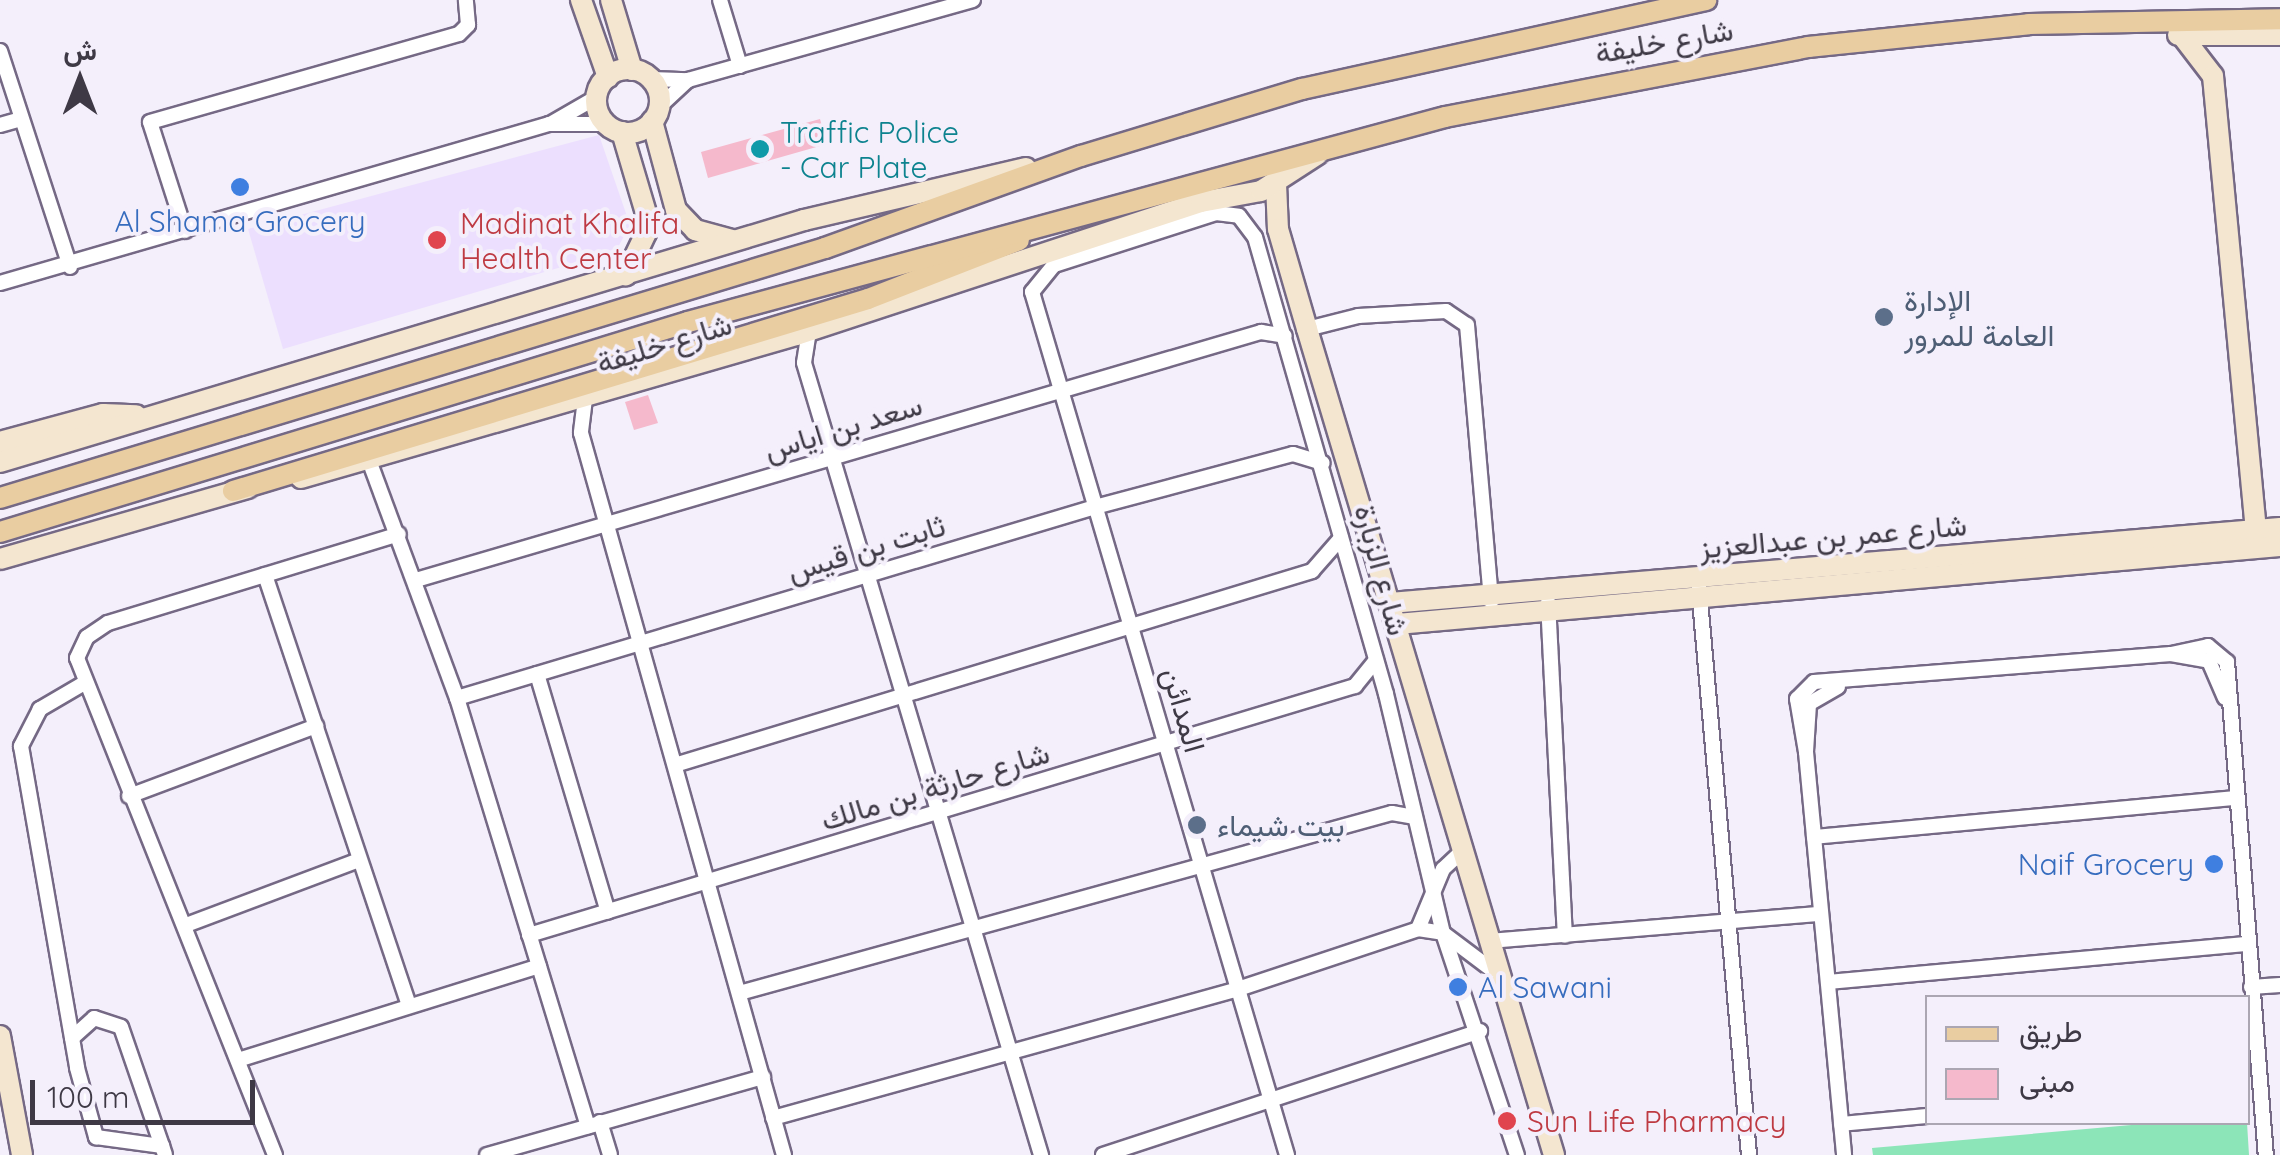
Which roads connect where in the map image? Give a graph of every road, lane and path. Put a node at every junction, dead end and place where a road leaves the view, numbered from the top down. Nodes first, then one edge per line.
1 (466, 0) edge
2 (581, 0) edge
3 (611, 0) edge
4 (720, 0) edge
5 (973, 0) edge
6 (1706, 0) edge
7 (2134, 18) junction
8 (2280, 18) edge
9 (2280, 35) edge
10 (2183, 37) junction
11 (2239, 37) junction
12 (0, 51) edge
13 (740, 66) junction
14 (642, 74) junction
15 (608, 76) junction
16 (2213, 76) junction
17 (688, 80) junction
18 (597, 97) junction
19 (656, 114) junction
20 (21, 119) junction
21 (549, 124) junction
22 (0, 126) edge
23 (614, 128) junction
24 (1330, 146) junction
25 (1082, 156) junction
26 (1276, 184) junction
27 (1242, 196) junction
28 (1057, 222) junction
29 (1278, 229) junction
30 (185, 232) junction
31 (735, 240) junction
32 (70, 267) junction
33 (626, 275) junction
34 (1036, 281) joint
35 (0, 284) edge
36 (1307, 329) junction
37 (809, 331) junction
38 (1285, 336) junction
39 (776, 341) junction
40 (804, 363) junction
41 (1061, 390) junction
42 (585, 398) junction
43 (552, 408) junction
44 (158, 415) junction
45 (1312, 425) junction
46 (581, 433) junction
47 (0, 442) edge
48 (1292, 454) junction
49 (834, 460) junction
50 (0, 462) edge
51 (1323, 462) junction
52 (370, 463) junction
53 (233, 491) junction
54 (0, 498) edge
55 (1094, 507) junction
56 (608, 524) junction
57 (2280, 528) edge
58 (2256, 530) junction
59 (0, 532) edge
60 (399, 534) junction
61 (1341, 538) junction
62 (2280, 546) edge
63 (0, 562) edge
64 (265, 576) junction
65 (869, 576) junction
66 (416, 580) junction
67 (1698, 587) junction
68 (1548, 600) junction
69 (1390, 603) junction
70 (1491, 605) junction
71 (1397, 624) junction
72 (1132, 628) junction
73 (643, 644) junction
74 (1376, 660) junction
75 (537, 674) junction
76 (81, 685) junction
77 (1355, 686) junction
78 (1386, 694) junction
79 (905, 696) junction
80 (457, 698) junction
81 (316, 726) junction
82 (1166, 746) junction
83 (678, 764) junction
84 (129, 796) junction
85 (2234, 798) junction
86 (940, 813) junction
87 (1414, 816) junction
88 (1814, 836) junction
89 (1460, 853) junction
90 (358, 860) junction
91 (1201, 865) junction
92 (712, 880) junction
93 (1434, 898) junction
94 (608, 912) junction
95 (1820, 914) junction
96 (1726, 922) junction
97 (186, 924) junction
98 (974, 928) junction
99 (1418, 929) junction
100 (1443, 933) junction
101 (529, 935) junction
102 (1565, 936) junction
103 (1490, 942) junction
104 (2248, 944) junction
105 (539, 966) junction
106 (1500, 975) junction
107 (1828, 982) junction
108 (2280, 986) edge
109 (2251, 987) junction
110 (1238, 989) junction
111 (742, 992) junction
112 (409, 1006) junction
113 (1480, 1032) junction
114 (0, 1036) edge
115 (72, 1038) junction
116 (1011, 1054) junction
117 (240, 1059) junction
118 (763, 1077) junction
119 (2254, 1086) edge
120 (1272, 1105) junction
121 (1925, 1116) edge
122 (774, 1118) junction
123 (594, 1124) junction
124 (1840, 1124) junction
125 (164, 1150) edge
126 (1514, 1154) edge
127 (22, 1155) edge
128 (275, 1155) edge
129 (487, 1155) edge
130 (610, 1155) edge
131 (784, 1155) edge
132 (1042, 1155) edge
133 (1103, 1155) edge
134 (1287, 1155) edge
135 (1554, 1155) edge
136 (1749, 1155) edge
137 (1844, 1155) edge
138 (2266, 1155) edge

1 - 30 street
2 - 15 street
3 - 14 street
4 - 13 street
5 - 13 street
6 - 25 main road, شارع خليفة
7 - 8 main road, شارع خليفة
7 - 10 street, شارع خليفة
7 - 24 main road, شارع خليفة
9 - 11 street, شارع خليفة
10 - 11 street, شارع خليفة
10 - 16 street
11 - 16 street
12 - 20 street
13 - 17 street
14 - 15 street
14 - 17 street
14 - 19 street
15 - 18 street
16 - 58 street
17 - 19 street
18 - 21 street
18 - 23 street
19 - 23 street
19 - 31 street
20 - 22 street
20 - 32 street
21 - 23 street
21 - 30 street
23 - 33 street
24 - 26 street, شارع خليفة
24 - 28 main road, شارع خليفة
25 - 31 street, شارع خليفة
25 - 54 main road, شارع خليفة
26 - 27 street, شارع خليفة
26 - 29 street, شارع الزبارة
27 - 29 street
27 - 37 street, شارع خليفة
28 - 53 main road
28 - 59 main road, شارع خليفة
29 - 36 street, شارع الزبارة
30 - 32 street
31 - 33 street, شارع خليفة
32 - 35 street
33 - 44 street, شارع خليفة
34 - 38 street, شارع الزبارة
34 - 41 street, المدائن
36 - 69 street, شارع الزبارة
36 - 70 street
37 - 39 street, شارع خليفة
37 - 40 street
38 - 41 street, سعد بن اياس
38 - 45 street, شارع الزبارة
39 - 40 street
39 - 42 street, شارع خليفة
40 - 49 street
41 - 49 street, سعد بن اياس
41 - 55 street, المدائن
42 - 43 street, شارع خليفة
42 - 46 street
43 - 46 street
43 - 52 street, شارع خليفة
44 - 47 street
44 - 50 street, شارع خليفة
45 - 48 street
45 - 51 street, شارع الزبارة
46 - 56 street
48 - 51 street
48 - 55 street, ثابت بن قيس
49 - 56 street, سعد بن اياس
49 - 65 street
51 - 61 street, شارع الزبارة
52 - 53 street, شارع خليفة
52 - 60 street
53 - 63 street, شارع خليفة
55 - 65 street, ثابت بن قيس
55 - 72 street, المدائن
56 - 66 street, سعد بن اياس
56 - 73 street
57 - 58 street, شارع عمر بن عبدالعزيز
58 - 67 street, شارع عمر بن عبدالعزيز
60 - 64 street
60 - 66 street
61 - 72 street
61 - 74 street, شارع الزبارة
62 - 67 street, شارع عمر بن عبدالعزيز
64 - 76 street
64 - 81 street
65 - 73 street, ثابت بن قيس
65 - 79 street
66 - 80 street
67 - 68 street, شارع عمر بن عبدالعزيز
67 - 96 street
68 - 70 street, شارع عمر بن عبدالعزيز
68 - 102 street
69 - 70 street, شارع عمر بن عبدالعزيز
69 - 71 street, شارع الزبارة
70 - 71 street, شارع عمر بن عبدالعزيز
71 - 89 street, شارع الزبارة
72 - 79 street
72 - 82 street, المدائن
73 - 75 street, ثابت بن قيس
73 - 83 street
74 - 77 street
74 - 78 street, شارع الزبارة
75 - 80 street, ثابت بن قيس
75 - 94 street
76 - 84 street
76 - 115 street
77 - 78 street
77 - 82 street, شارع حارثة بن مالك
78 - 87 street, شارع الزبارة
79 - 83 street
79 - 86 street
80 - 101 street
81 - 84 street
81 - 90 street
82 - 86 street, شارع حارثة بن مالك
82 - 91 street, المدائن
83 - 92 street
84 - 97 street
85 - 88 street
85 - 88 street
85 - 104 street
86 - 92 street, شارع حارثة بن مالك
86 - 98 street
87 - 91 street
87 - 93 street, شارع الزبارة
88 - 95 street
89 - 93 street
89 - 103 street, شارع الزبارة
90 - 97 street
90 - 112 street
91 - 98 street
91 - 110 street, المدائن
92 - 94 street, شارع حارثة بن مالك
92 - 111 street
93 - 99 street
93 - 100 street, شارع الزبارة
94 - 101 street, شارع حارثة بن مالك
95 - 96 street
95 - 107 street
96 - 102 street
96 - 136 street
97 - 117 street
98 - 111 street
98 - 116 street
99 - 100 street
99 - 110 street
100 - 106 street
100 - 113 street, شارع الزبارة
101 - 105 street
102 - 103 street
103 - 106 street, شارع الزبارة
104 - 107 street
104 - 109 street
105 - 112 street
105 - 123 street
106 - 135 street, شارع الزبارة
107 - 124 street
108 - 109 street
109 - 119 street
110 - 116 street
110 - 120 street, المدائن
111 - 118 street
112 - 117 street
113 - 120 street
113 - 126 street, شارع الزبارة
114 - 127 street
115 - 125 street
115 - 125 street
116 - 122 street
116 - 132 street
117 - 128 street
118 - 122 street
118 - 123 street
119 - 138 street
120 - 133 street
120 - 134 street, المدائن
121 - 124 street
122 - 131 street
123 - 129 street
123 - 130 street
124 - 137 street

